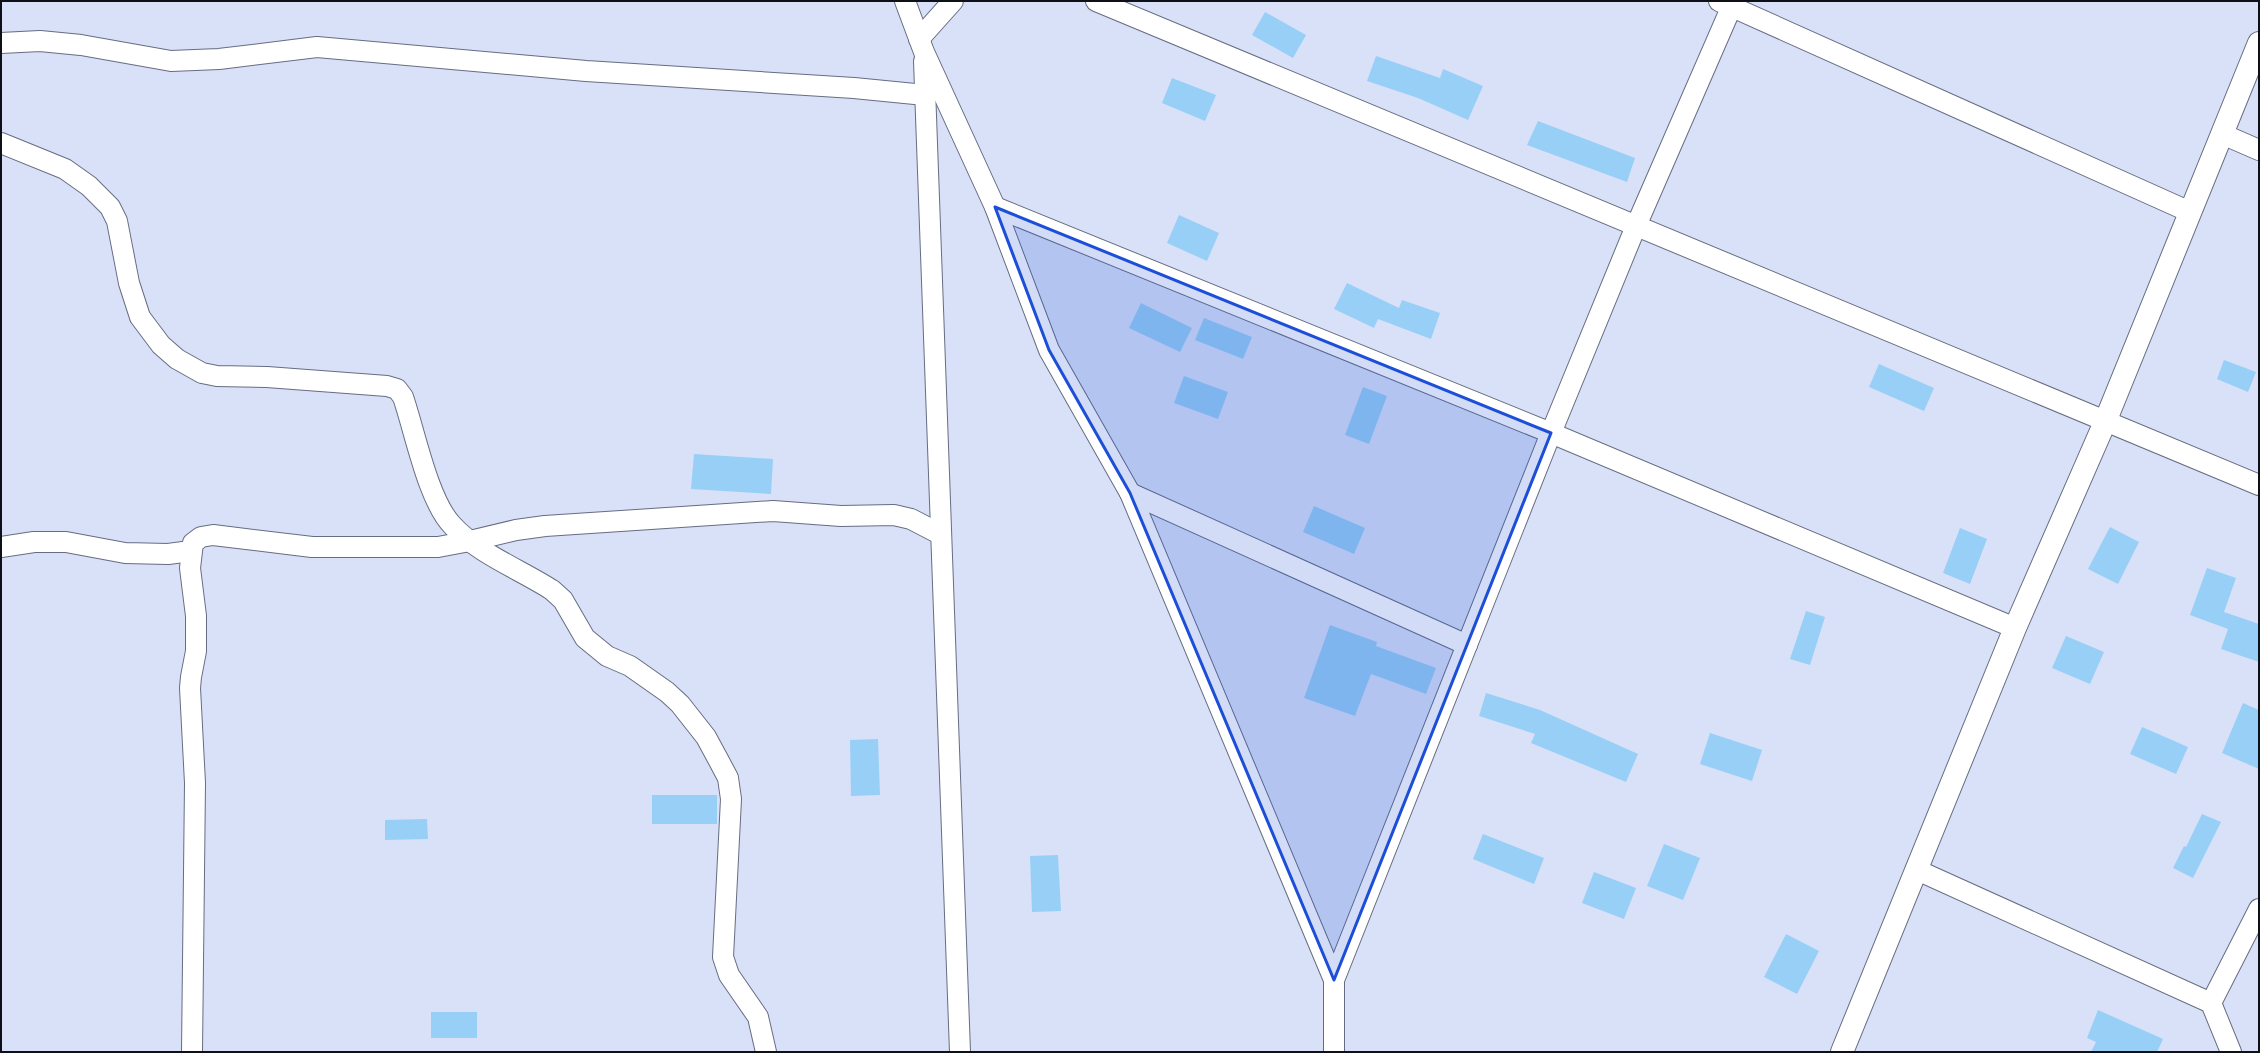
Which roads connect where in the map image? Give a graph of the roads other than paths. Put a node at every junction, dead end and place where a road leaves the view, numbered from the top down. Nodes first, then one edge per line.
1 (905, 1) edge
2 (953, 1) edge
3 (1096, 1) edge
4 (1728, 3) edge
5 (1, 43) edge
6 (2259, 43) edge
7 (921, 45) junction
8 (925, 95) junction
9 (2222, 134) junction
10 (1, 143) edge
11 (2259, 150) edge
12 (995, 207) junction
13 (2190, 212) junction
14 (1636, 226) junction
15 (2105, 422) junction
16 (1551, 432) junction
17 (2259, 485) edge
18 (1130, 493) junction
19 (940, 534) junction
20 (470, 541) junction
21 (1, 547) edge
22 (191, 551) junction
23 (2015, 628) junction
24 (1467, 645) junction
25 (1917, 870) junction
26 (2259, 909) edge
27 (1334, 980) junction
28 (2211, 1003) junction
29 (192, 1052) edge
30 (766, 1052) edge
31 (960, 1052) edge
32 (1334, 1052) edge
33 (1842, 1052) edge
34 (2231, 1052) edge

1 - 7 street
2 - 7 street
3 - 14 street
4 - 13 street
4 - 14 street
5 - 8 street
6 - 9 main road
7 - 8 street
7 - 12 street
8 - 19 street
9 - 11 street
9 - 13 main road
10 - 20 street
12 - 16 street
12 - 18 street
13 - 15 main road
14 - 15 street
14 - 16 street
15 - 17 street
15 - 23 main road
16 - 23 street
16 - 24 street
18 - 24 street
18 - 27 street
19 - 20 street
19 - 31 street
20 - 22 street
20 - 30 street
21 - 22 street
22 - 29 street
23 - 25 main road
24 - 27 street
25 - 28 street
25 - 33 main road
26 - 28 street
27 - 32 street
28 - 34 street

